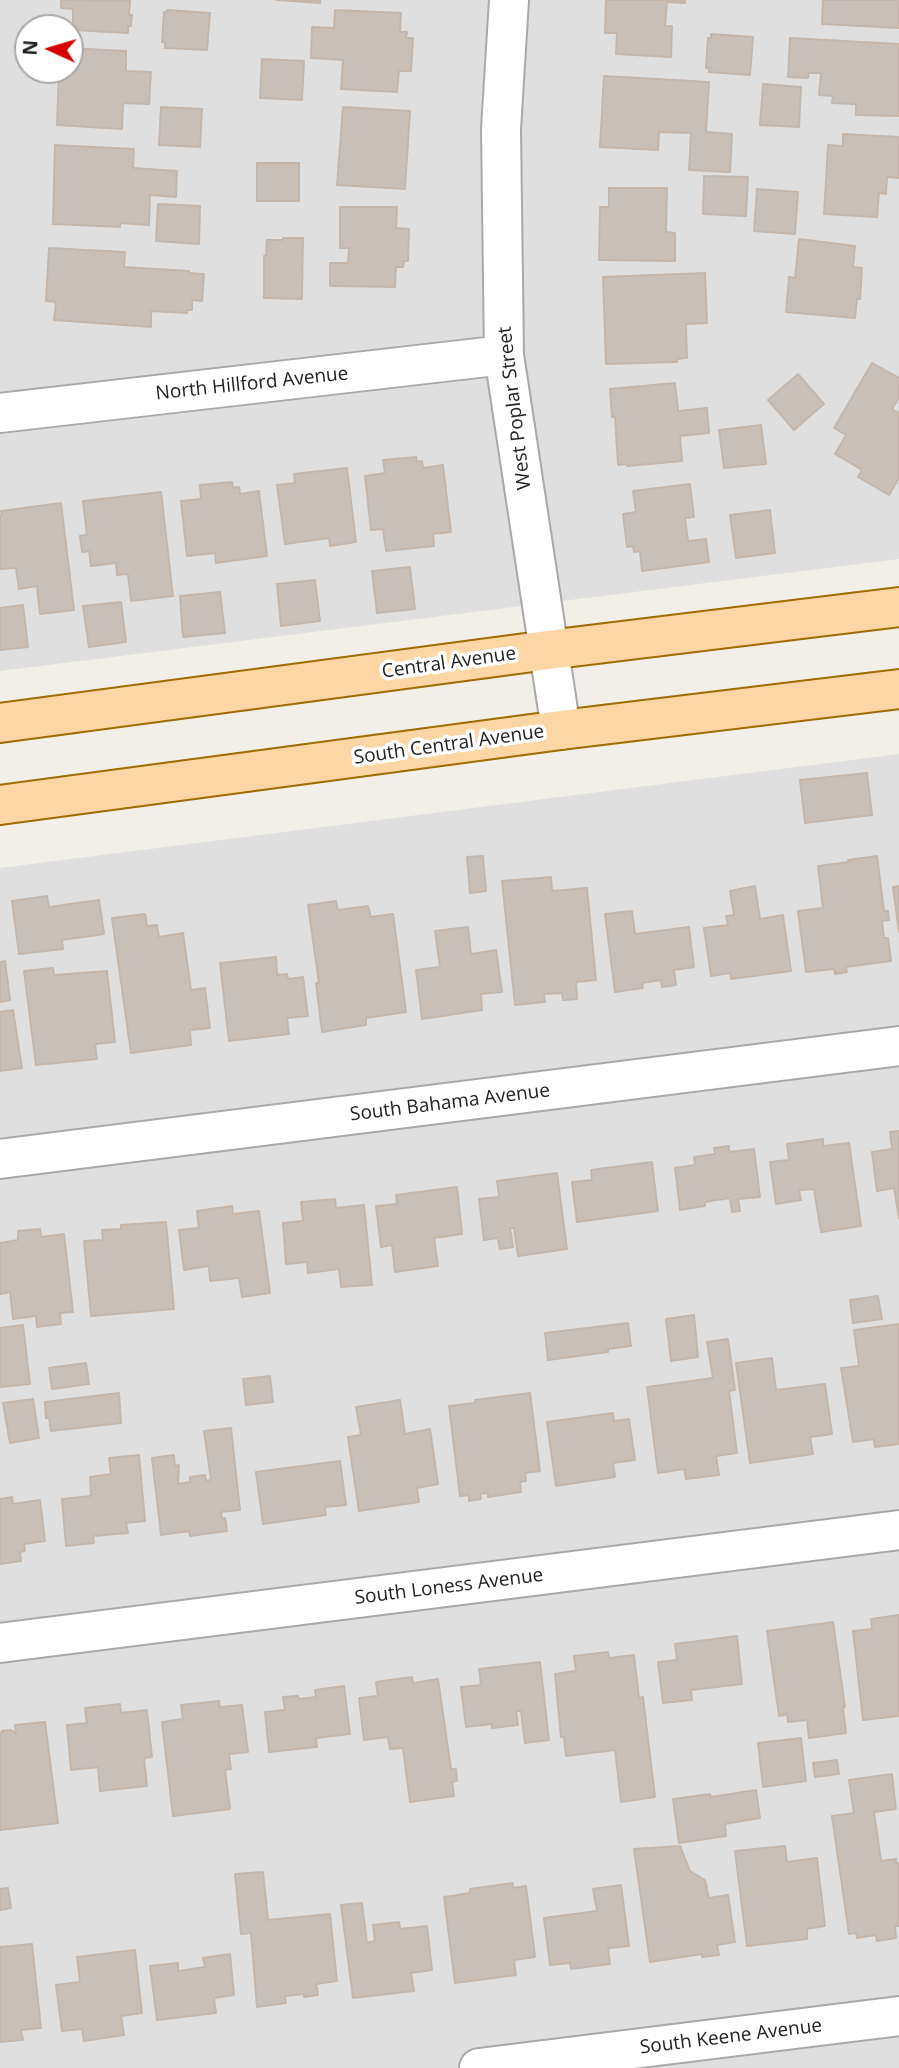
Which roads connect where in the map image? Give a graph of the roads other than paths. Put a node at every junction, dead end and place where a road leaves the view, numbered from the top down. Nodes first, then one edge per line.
1 (509, 0) edge
2 (504, 355) junction
3 (0, 413) edge
4 (899, 607) edge
5 (548, 650) junction
6 (899, 689) edge
7 (0, 723) edge
8 (561, 730) junction
9 (0, 805) edge
10 (899, 1046) edge
11 (0, 1159) edge
12 (899, 1530) edge
13 (0, 1643) edge
14 (899, 2017) edge
15 (479, 2068) edge

1 - 2 street, West Poplar Street
2 - 3 street, North Hillford Avenue
2 - 5 street, West Poplar Street
4 - 5 main road, Central Avenue
5 - 7 main road, Central Avenue
5 - 8 street, West Poplar Street
6 - 8 main road, South Central Avenue
8 - 9 main road, South Central Avenue
10 - 11 street, South Bahama Avenue
12 - 13 street, South Loness Avenue
14 - 15 street, South Keene Avenue

